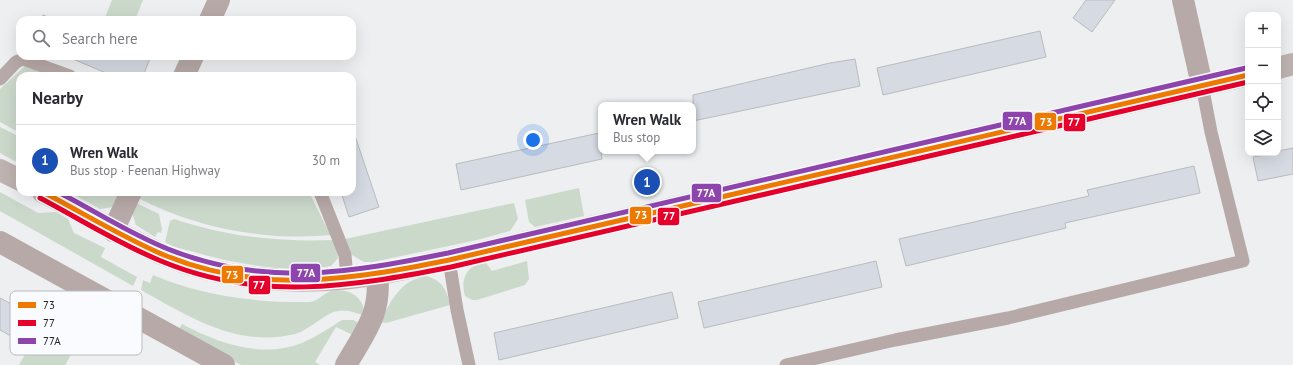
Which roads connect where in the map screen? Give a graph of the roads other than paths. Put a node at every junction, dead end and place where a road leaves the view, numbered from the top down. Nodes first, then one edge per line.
1 (219, 0) edge
2 (1182, 0) edge
3 (212, 16) edge
4 (20, 60) edge
5 (25, 60) edge
6 (191, 60) edge
7 (1293, 64) edge
8 (1281, 67) edge
9 (59, 72) edge
10 (186, 72) edge
11 (1245, 76) edge
12 (0, 79) edge
13 (1202, 85) junction
14 (0, 170) edge
15 (16, 178) edge
16 (50, 196) edge
17 (129, 196) edge
18 (322, 196) edge
19 (114, 231) junction
20 (0, 242) edge
21 (449, 260) junction
22 (377, 274) junction
23 (347, 278) junction
24 (89, 291) edge
25 (142, 320) edge
26 (224, 365) edge
27 (346, 365) edge
28 (469, 365) edge
29 (786, 365) edge

1 - 3 street
2 - 13 street
4 - 12 lane
5 - 9 lane
6 - 10 street
7 - 8 street
11 - 13 street
13 - 21 street
13 - 29 lane
14 - 15 street
16 - 19 street
17 - 19 street
18 - 23 lane
19 - 23 street
20 - 24 street
21 - 22 street
21 - 28 lane
22 - 23 street
22 - 27 street
25 - 26 street

